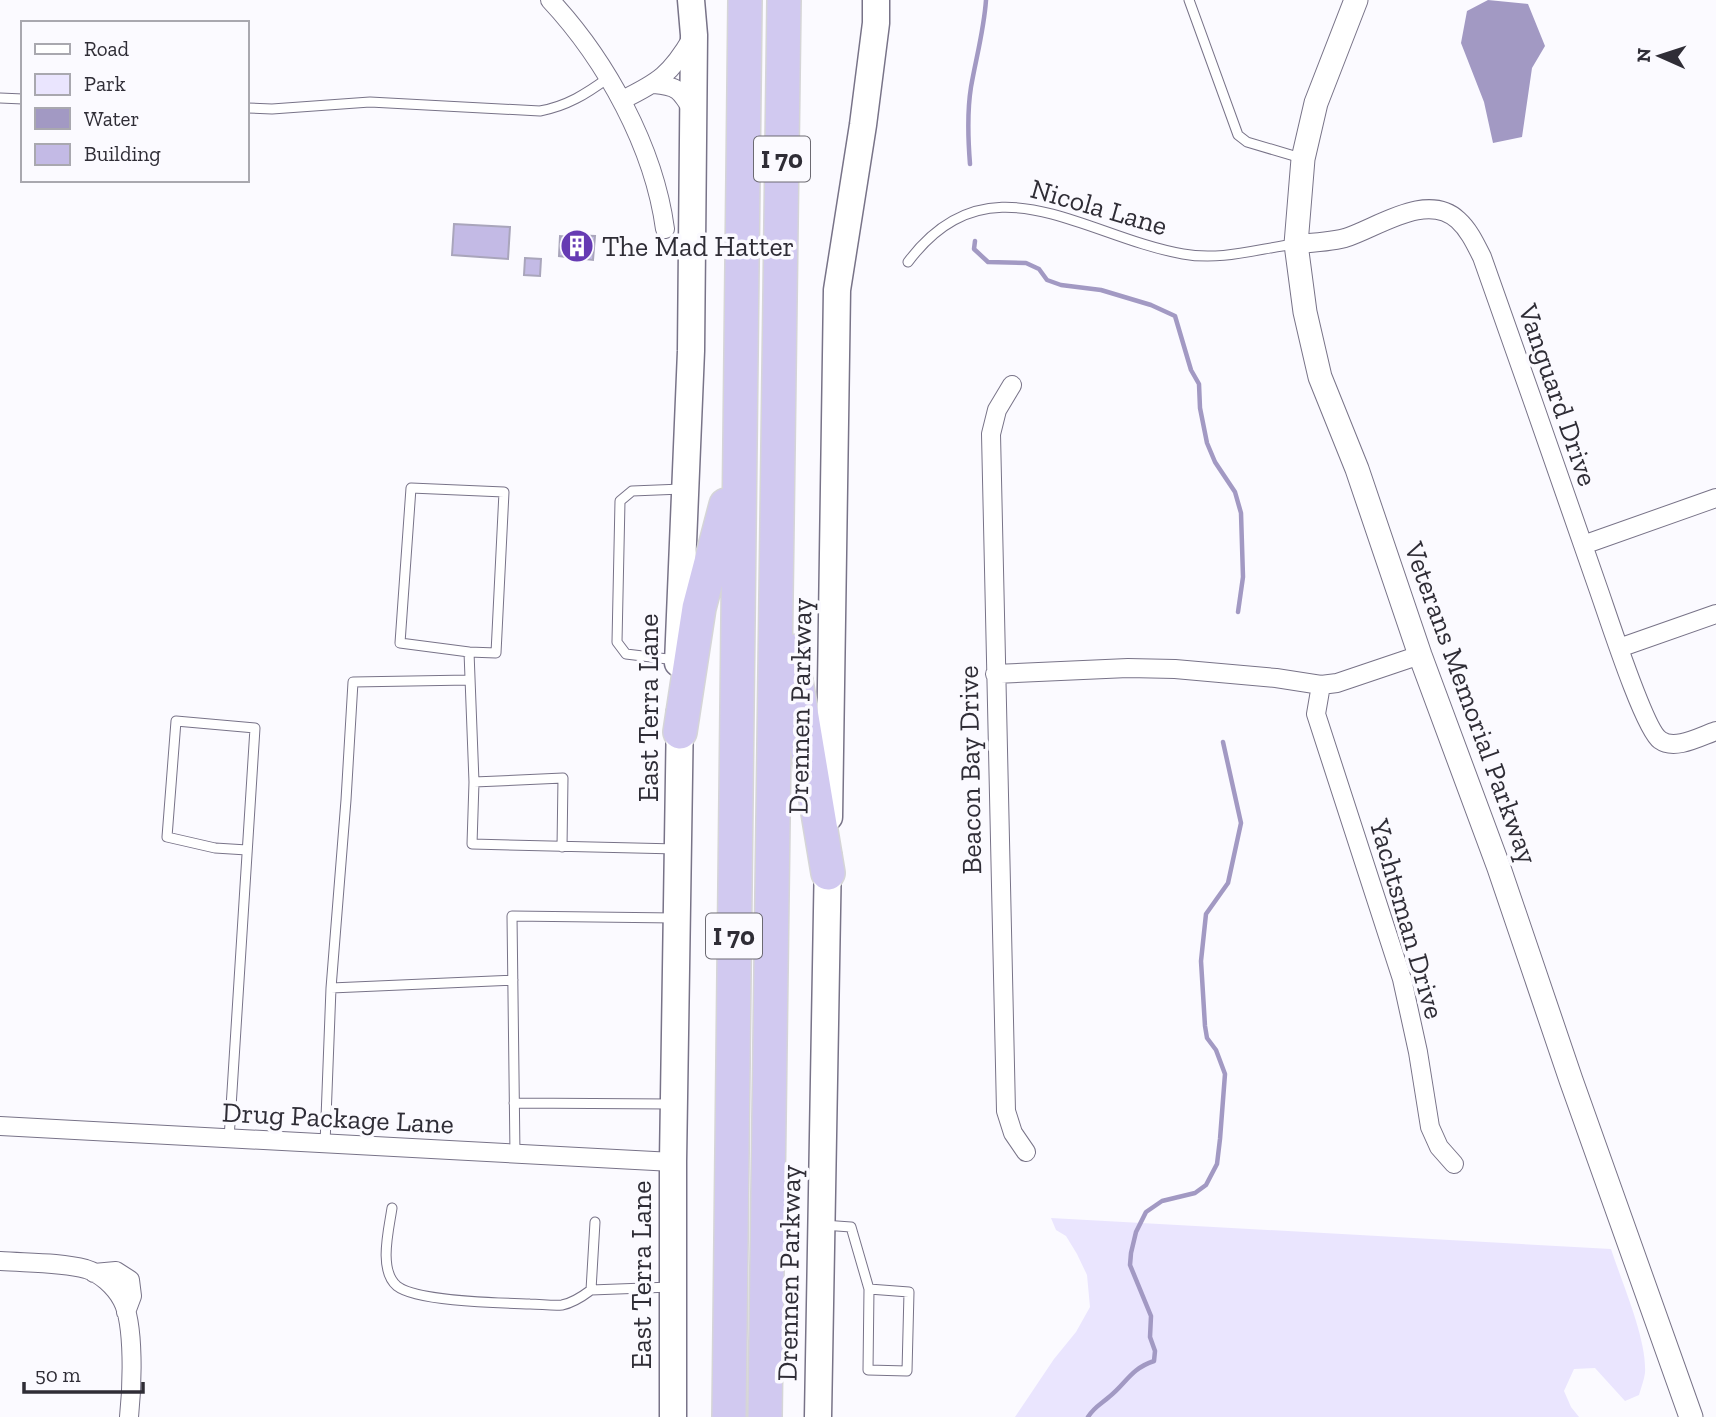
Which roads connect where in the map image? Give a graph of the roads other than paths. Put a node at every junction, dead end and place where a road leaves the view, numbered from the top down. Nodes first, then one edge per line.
1 (550, 0) edge
2 (691, 0) edge
3 (745, 0) edge
4 (784, 0) edge
5 (876, 0) edge
6 (1189, 0) edge
7 (1356, 0) edge
8 (694, 35) junction
9 (608, 78) junction
10 (654, 84) junction
11 (0, 98) edge
12 (21, 99) edge
13 (622, 100) junction
14 (248, 108) edge
15 (693, 111) junction
16 (1303, 159) junction
17 (665, 229) dead end
18 (1296, 244) junction
19 (908, 262) dead end
20 (1012, 385) dead end
21 (738, 455) junction
22 (684, 489) junction
23 (1716, 498) edge
24 (1583, 545) junction
25 (776, 559) junction
26 (1716, 614) edge
27 (1619, 648) junction
28 (469, 652) junction
29 (1420, 655) junction
30 (678, 660) junction
31 (995, 674) junction
32 (469, 680) junction
33 (1321, 685) junction
34 (1716, 731) edge
35 (680, 733) junction
36 (474, 782) junction
37 (562, 847) junction
38 (678, 849) junction
39 (247, 850) junction
40 (828, 873) junction
41 (677, 918) junction
42 (513, 980) junction
43 (331, 988) junction
44 (514, 1103) junction
45 (674, 1104) junction
46 (0, 1126) edge
47 (229, 1139) junction
48 (325, 1144) junction
49 (1026, 1152) dead end
50 (515, 1154) junction
51 (673, 1161) junction
52 (1454, 1164) dead end
53 (392, 1208) dead end
54 (595, 1222) dead end
55 (821, 1225) junction
56 (0, 1262) edge
57 (673, 1287) junction
58 (591, 1290) junction
59 (869, 1290) junction
60 (129, 1417) edge
61 (673, 1417) edge
62 (729, 1417) edge
63 (765, 1417) edge
64 (818, 1417) edge
65 (1691, 1417) edge

1 - 9 street
2 - 8 main road, East Terra Lane
3 - 21 highway, I 70
4 - 25 highway, I 70
5 - 40 main road, Drennen Parkway
6 - 16 lane
7 - 16 street, Veterans Memorial Parkway
8 - 10 street
8 - 15 main road, East Terra Lane
9 - 13 street
9 - 14 lane
10 - 13 street
10 - 15 street
11 - 12 lane
13 - 17 street
15 - 22 main road, East Terra Lane
16 - 18 street, Veterans Memorial Parkway
18 - 19 lane, Nicola Lane
18 - 24 street, Vanguard Drive
18 - 29 street, Veterans Memorial Parkway
20 - 31 street, Beacon Bay Drive
21 - 35 highway
21 - 62 highway, I 70
22 - 30 main road, East Terra Lane
22 - 30 lane
23 - 24 street
24 - 27 street, Vanguard Drive
25 - 40 highway
25 - 63 highway, I 70
26 - 27 street
27 - 34 street, Vanguard Drive
28 - 28 lane
28 - 32 lane
29 - 33 street
29 - 65 street, Veterans Memorial Parkway
30 - 35 main road, East Terra Lane
31 - 33 street
31 - 49 street, Beacon Bay Drive
32 - 36 lane
32 - 43 lane
33 - 52 street, Yachtsman Drive
35 - 38 main road, East Terra Lane
36 - 37 lane
36 - 37 lane
37 - 38 lane
38 - 41 main road, East Terra Lane
39 - 39 lane
39 - 47 lane
40 - 55 main road, Drennen Parkway
41 - 42 lane
41 - 45 main road, East Terra Lane
42 - 43 lane
42 - 44 lane
43 - 48 lane
44 - 45 lane
44 - 50 lane
45 - 51 main road, East Terra Lane
46 - 47 street, Drug Package Lane
47 - 48 street, Drug Package Lane
48 - 50 street, Drug Package Lane
50 - 51 street, Drug Package Lane
51 - 57 main road, East Terra Lane
53 - 58 lane
54 - 58 lane
55 - 59 lane
55 - 64 main road, Drennen Parkway
56 - 60 street
57 - 58 lane
57 - 61 main road, East Terra Lane
59 - 59 lane

